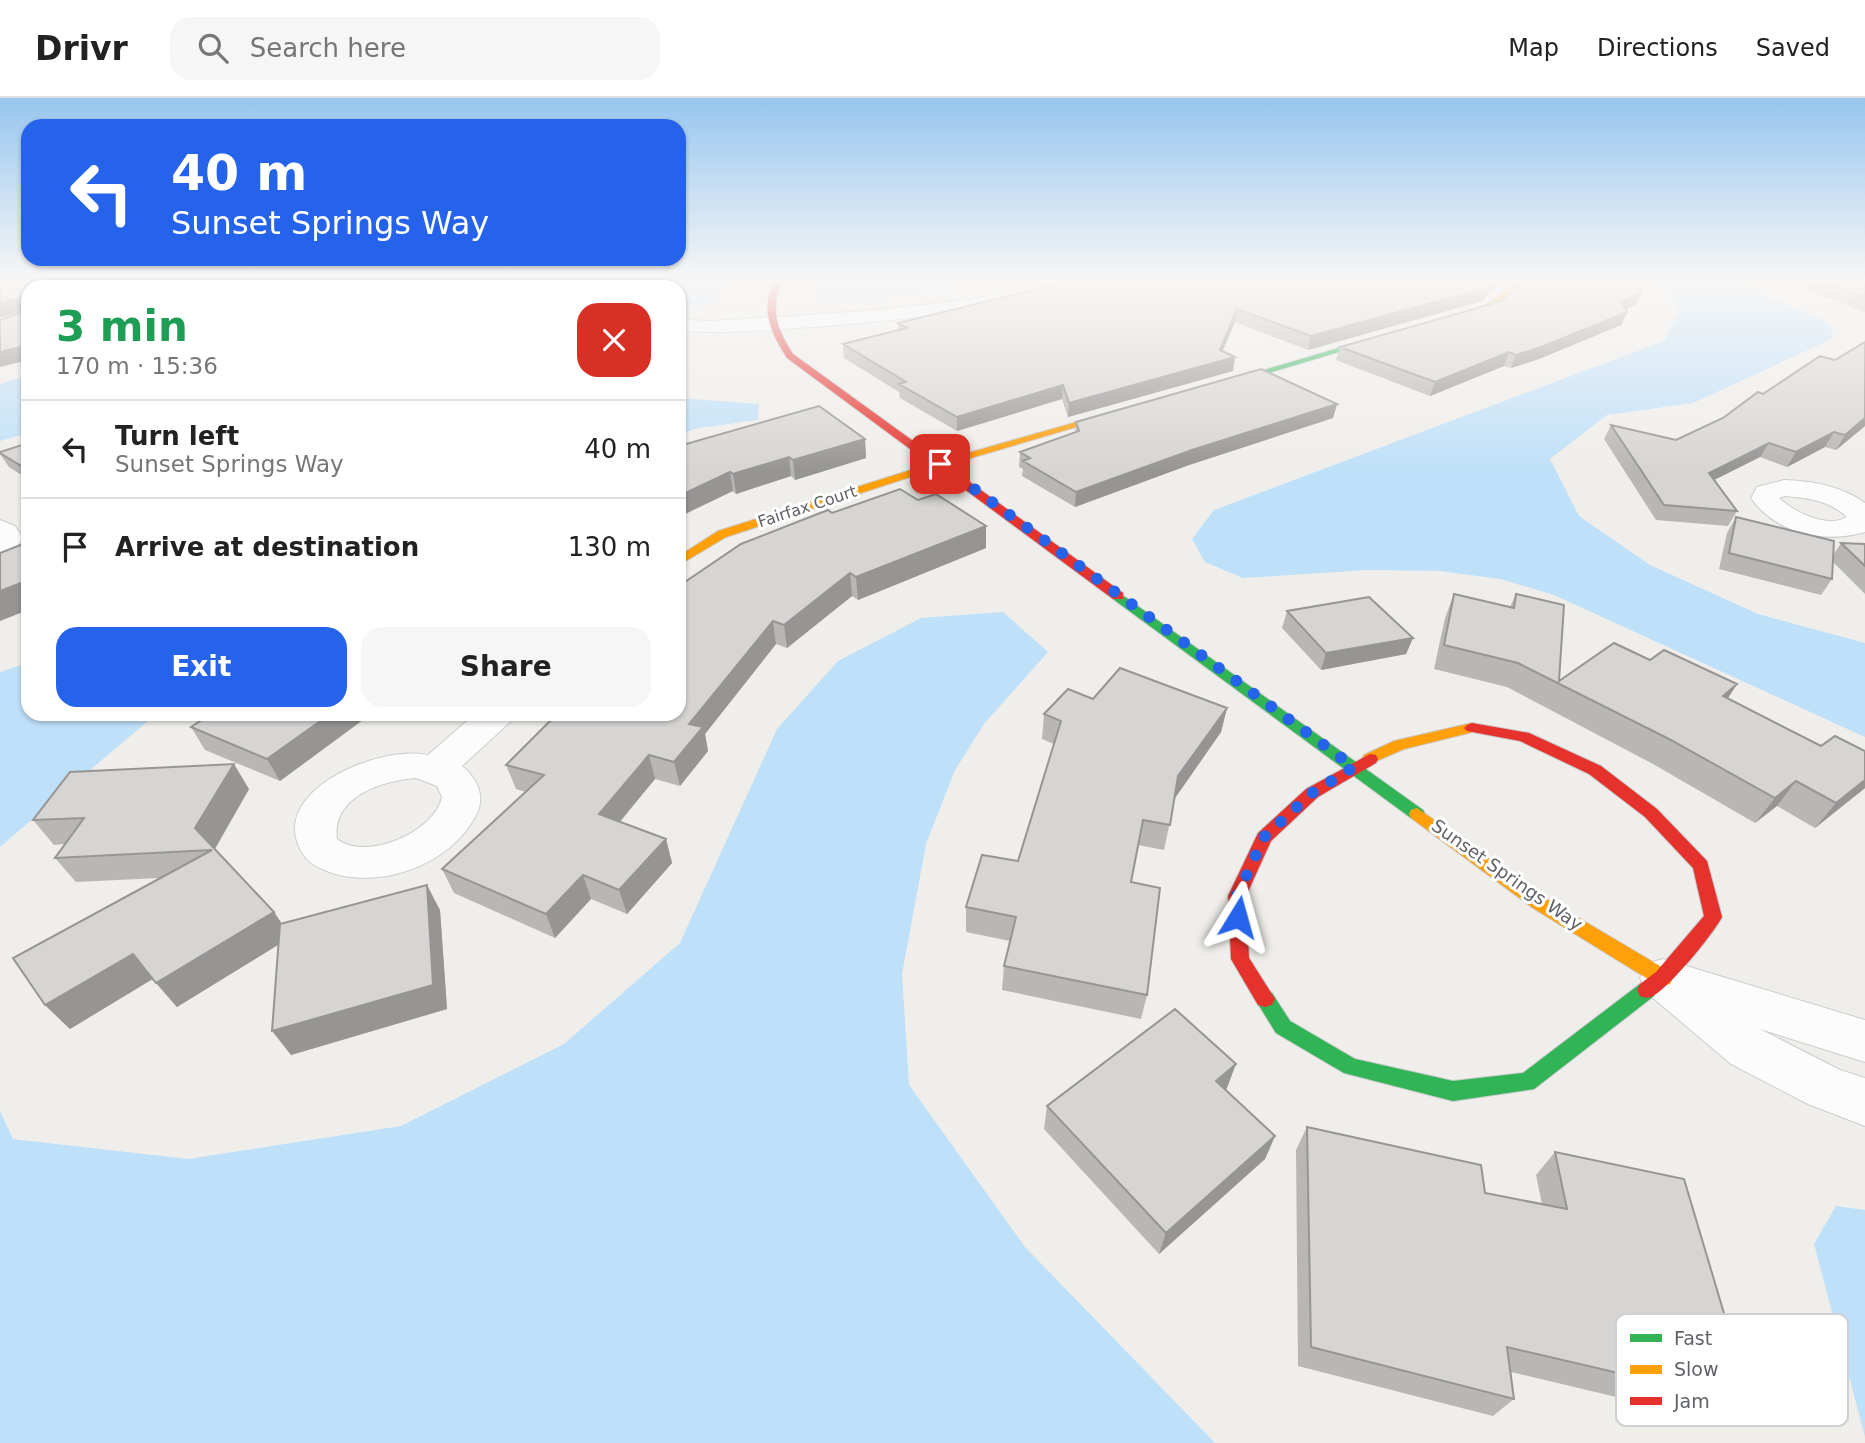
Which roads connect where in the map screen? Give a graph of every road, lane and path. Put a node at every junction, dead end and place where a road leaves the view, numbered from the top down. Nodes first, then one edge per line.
1 (783, 345) edge
2 (1358, 345) edge
3 (1195, 391) edge
4 (1142, 407) edge
5 (940, 464) junction
6 (686, 557) edge
7 (489, 721) edge
8 (1354, 767) junction
9 (437, 768) dead end
10 (1663, 978) junction
11 (1865, 1041) edge
12 (1865, 1102) edge

1 - 5 street, Sunset Springs Way
2 - 3 street
4 - 5 street, Fairfax Court
5 - 6 street, Fairfax Court
5 - 8 street, Sunset Springs Way
7 - 9 street
8 - 10 street, Sunset Springs Way
8 - 10 street
8 - 10 street
10 - 11 street, Sunset Springs Way
10 - 12 street, Sunset Springs Way

